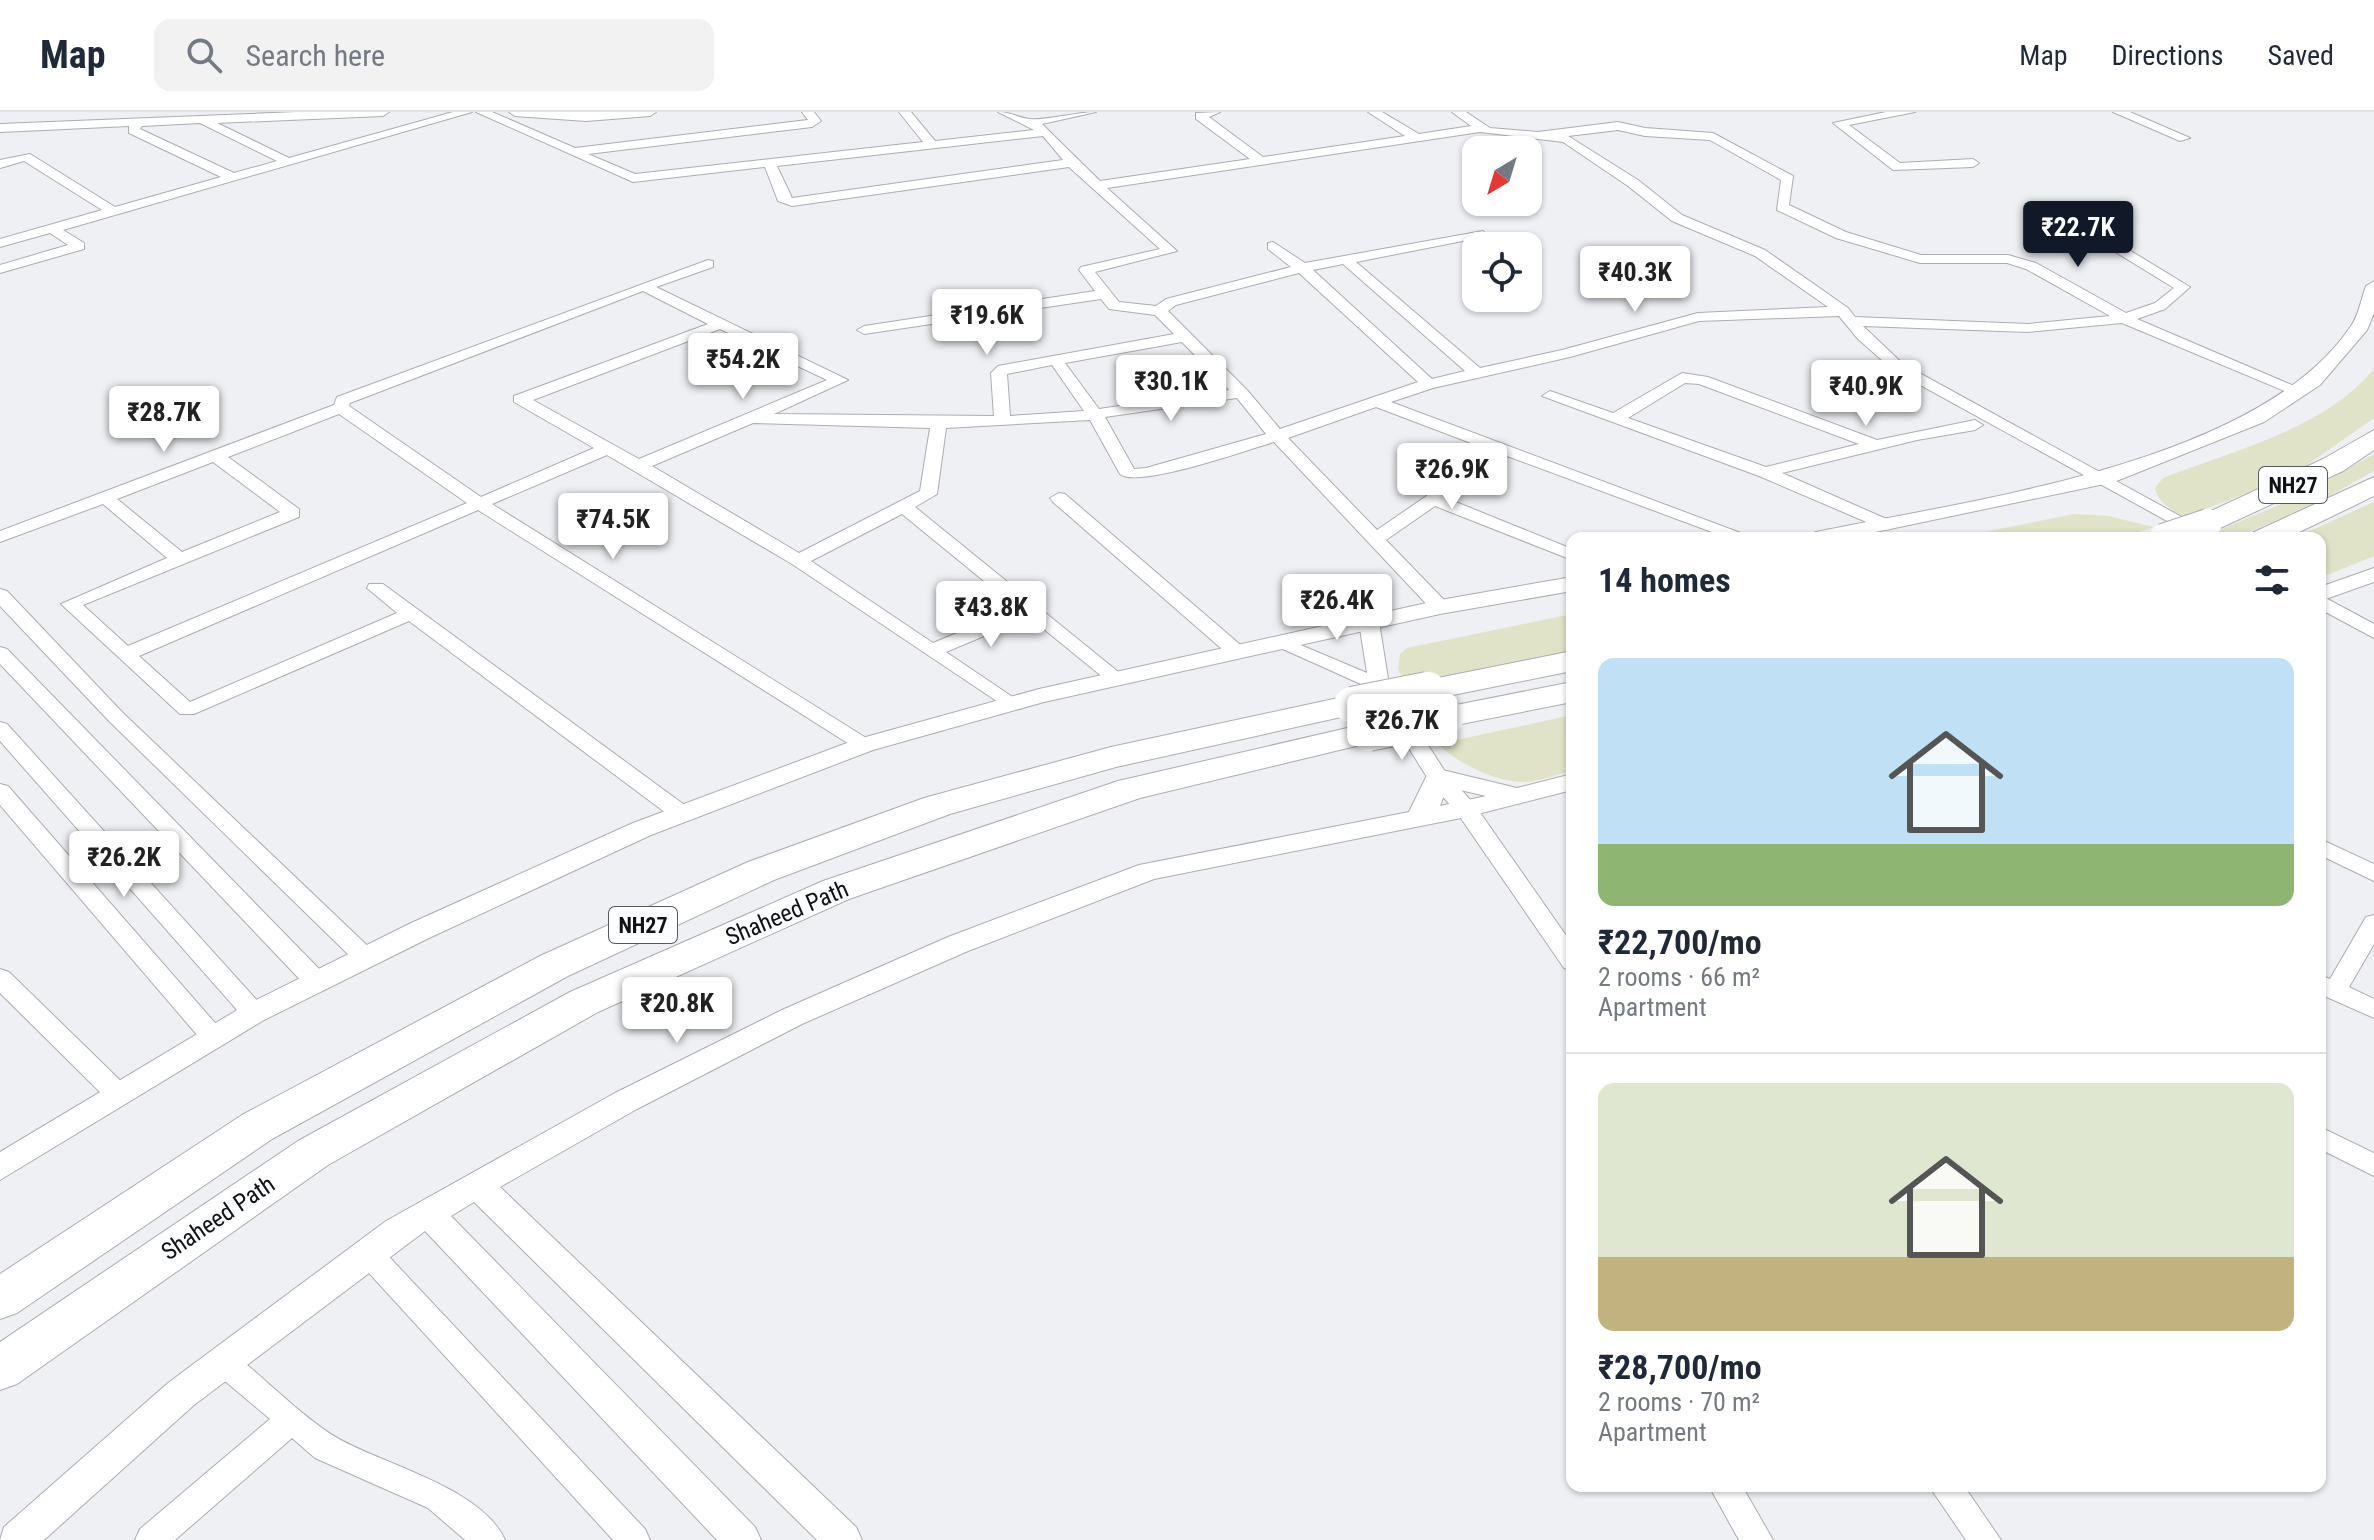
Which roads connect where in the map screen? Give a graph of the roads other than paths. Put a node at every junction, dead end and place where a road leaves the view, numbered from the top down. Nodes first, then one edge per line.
1 (354, 112) edge
2 (383, 112) edge
3 (466, 112) edge
4 (482, 112) edge
5 (515, 112) edge
6 (650, 112) edge
7 (808, 112) edge
8 (905, 112) edge
9 (1004, 112) edge
10 (1090, 112) edge
11 (1214, 112) edge
12 (1374, 112) edge
13 (1458, 112) edge
14 (1909, 112) edge
15 (2120, 112) edge
16 (111, 117) edge
17 (198, 118) junction
18 (139, 120) junction
19 (1030, 123) junction
20 (0, 128) edge
21 (1482, 128) junction
22 (1046, 132) junction
23 (1538, 136) joint
24 (1542, 136) edge
25 (1417, 138) junction
26 (2184, 138) dead end
27 (930, 142) junction
28 (573, 152) junction
29 (288, 162) junction
30 (770, 163) junction
31 (1072, 163) junction
32 (1263, 163) junction
33 (1973, 163) dead end
34 (0, 164) edge
35 (233, 178) junction
36 (1101, 185) junction
37 (114, 212) junction
38 (53, 229) junction
39 (1462, 237) edge
40 (0, 243) edge
41 (2111, 245) dead end
42 (1273, 246) dead end
43 (1346, 260) junction
44 (708, 264) dead end
45 (1302, 268) junction
46 (0, 269) edge
47 (644, 286) junction
48 (2374, 286) edge
49 (1104, 294) junction
50 (1159, 311) junction
51 (1847, 316) junction
52 (2129, 321) junction
53 (721, 324) junction
54 (864, 330) dead end
55 (1185, 337) junction
56 (1055, 359) junction
57 (1475, 372) junction
58 (1429, 384) junction
59 (2300, 392) junction
60 (1241, 393) junction
61 (1550, 396) dead end
62 (1376, 402) junction
63 (341, 408) junction
64 (1095, 414) junction
65 (754, 418) junction
66 (1615, 419) junction
67 (1002, 420) junction
68 (939, 423) junction
69 (1975, 425) dead end
70 (1277, 436) junction
71 (2374, 438) edge
72 (1879, 446) junction
73 (607, 449) junction
74 (1504, 450) junction
75 (216, 456) junction
76 (639, 465) junction
77 (1765, 472) junction
78 (2107, 478) junction
79 (2374, 485) edge
80 (106, 498) junction
81 (1059, 498) dead end
82 (1433, 499) junction
83 (480, 504) junction
84 (903, 506) junction
85 (1885, 525) junction
86 (2209, 531) edge
87 (1729, 532) edge
88 (1848, 532) edge
89 (2276, 532) edge
90 (0, 537) edge
91 (1376, 539) junction
92 (1566, 553) edge
93 (180, 559) junction
94 (798, 560) junction
95 (2374, 575) edge
96 (1566, 585) edge
97 (376, 588) dead end
98 (2326, 592) edge
99 (0, 595) edge
100 (2326, 604) edge
101 (1440, 607) junction
102 (1031, 609) junction
103 (410, 614) junction
104 (1369, 622) junction
105 (2374, 632) edge
106 (1277, 642) junction
107 (934, 650) junction
108 (1237, 652) junction
109 (0, 653) edge
110 (125, 655) junction
111 (1566, 663) edge
112 (1117, 679) junction
113 (1566, 693) edge
114 (1010, 704) junction
115 (1437, 704) junction
116 (1367, 707) junction
117 (0, 728) edge
118 (864, 745) junction
119 (1433, 768) junction
120 (1566, 786) edge
121 (0, 791) edge
122 (1477, 799) junction
123 (682, 814) junction
124 (1418, 818) junction
125 (2326, 849) edge
126 (2374, 873) edge
127 (2374, 923) edge
128 (1566, 952) edge
129 (366, 958) junction
130 (0, 978) edge
131 (317, 982) junction
132 (2328, 988) edge
133 (2374, 1009) edge
134 (254, 1013) junction
135 (213, 1037) junction
136 (119, 1095) junction
137 (2326, 1140) edge
138 (2374, 1165) edge
139 (0, 1168) edge
140 (477, 1185) junction
141 (428, 1213) junction
142 (368, 1253) junction
143 (0, 1299) edge
144 (223, 1362) junction
145 (0, 1369) edge
146 (292, 1419) junction
147 (1729, 1492) edge
148 (1949, 1492) edge
149 (17, 1540) edge
150 (151, 1540) edge
151 (489, 1540) edge
152 (634, 1540) edge
153 (742, 1540) edge
154 (843, 1540) edge
155 (1757, 1540) edge
156 (1985, 1540) edge

1 - 2 street
1 - 17 street
3 - 29 street
4 - 28 street
5 - 6 street
7 - 28 street
8 - 27 street
9 - 19 street
10 - 19 street
11 - 32 street
12 - 25 street
13 - 21 street
14 - 33 street
15 - 26 street
16 - 18 street
16 - 20 street
17 - 18 street
17 - 29 street
18 - 35 street
19 - 22 street
21 - 23 street
21 - 25 street
22 - 27 street
22 - 31 street
23 - 52 street
24 - 51 street
25 - 32 street
27 - 30 street
28 - 30 street
29 - 35 street
30 - 31 street
31 - 36 street
32 - 36 street
34 - 37 street
35 - 37 street
36 - 49 street
37 - 38 street
38 - 40 street
38 - 46 street
39 - 43 street
41 - 52 street
42 - 45 street
43 - 45 street
43 - 57 street
44 - 47 street
45 - 50 street
45 - 58 street
47 - 53 street
47 - 63 street
48 - 59 street
49 - 50 street
49 - 54 street
50 - 55 street
51 - 52 street
51 - 57 street
51 - 78 street
52 - 59 street
53 - 65 street
53 - 73 street
55 - 56 street
55 - 60 street
56 - 64 street
56 - 67 street
57 - 58 street
58 - 62 street
59 - 78 street
60 - 64 street
60 - 70 street
61 - 66 street
62 - 70 street
62 - 74 street
63 - 75 street
63 - 83 street
64 - 67 street
64 - 70 street
65 - 68 street
65 - 76 street
66 - 72 street
66 - 77 street
67 - 68 street
68 - 84 street
69 - 72 street
70 - 91 street
71 - 86 highway, NH27
72 - 77 street
73 - 76 street
73 - 83 street
74 - 82 street
74 - 87 street
75 - 80 street
75 - 93 street
76 - 94 street
77 - 85 street
78 - 85 street
78 - 86 street
79 - 89 highway, NH27
80 - 90 street
80 - 93 street
81 - 108 street
82 - 91 street
82 - 92 street
83 - 110 street
83 - 118 street
84 - 94 street
84 - 102 street
85 - 88 street
91 - 101 street
93 - 110 street
94 - 107 street
95 - 98 street
96 - 101 street
97 - 103 street
99 - 129 street
100 - 105 street
101 - 104 street
102 - 107 street
102 - 112 street
103 - 110 street
103 - 123 street
104 - 106 street
104 - 116 street
106 - 108 street
106 - 116 street
107 - 114 street
108 - 112 street
109 - 131 street
111 - 115 highway, Shaheed Path / NH27
112 - 114 street
113 - 115 highway, Shaheed Path / NH27
114 - 118 street
115 - 116 highway, Shaheed Path / NH27, bridge
116 - 119 street
116 - 143 highway, Shaheed Path / NH27
116 - 145 highway, Shaheed Path / NH27
117 - 134 street
118 - 123 street
119 - 122 street
119 - 124 street
120 - 122 street
121 - 135 street
122 - 124 street
122 - 128 street
123 - 129 street
124 - 140 street
125 - 126 street
127 - 132 street
129 - 131 street
130 - 136 street
131 - 134 street
132 - 133 street
134 - 135 street
135 - 136 street
136 - 139 street
137 - 138 street
140 - 141 street
140 - 154 street
141 - 142 street
141 - 153 street
142 - 144 street
142 - 152 street
144 - 146 street
144 - 149 street
146 - 150 street
146 - 151 street
147 - 155 street
148 - 156 street

